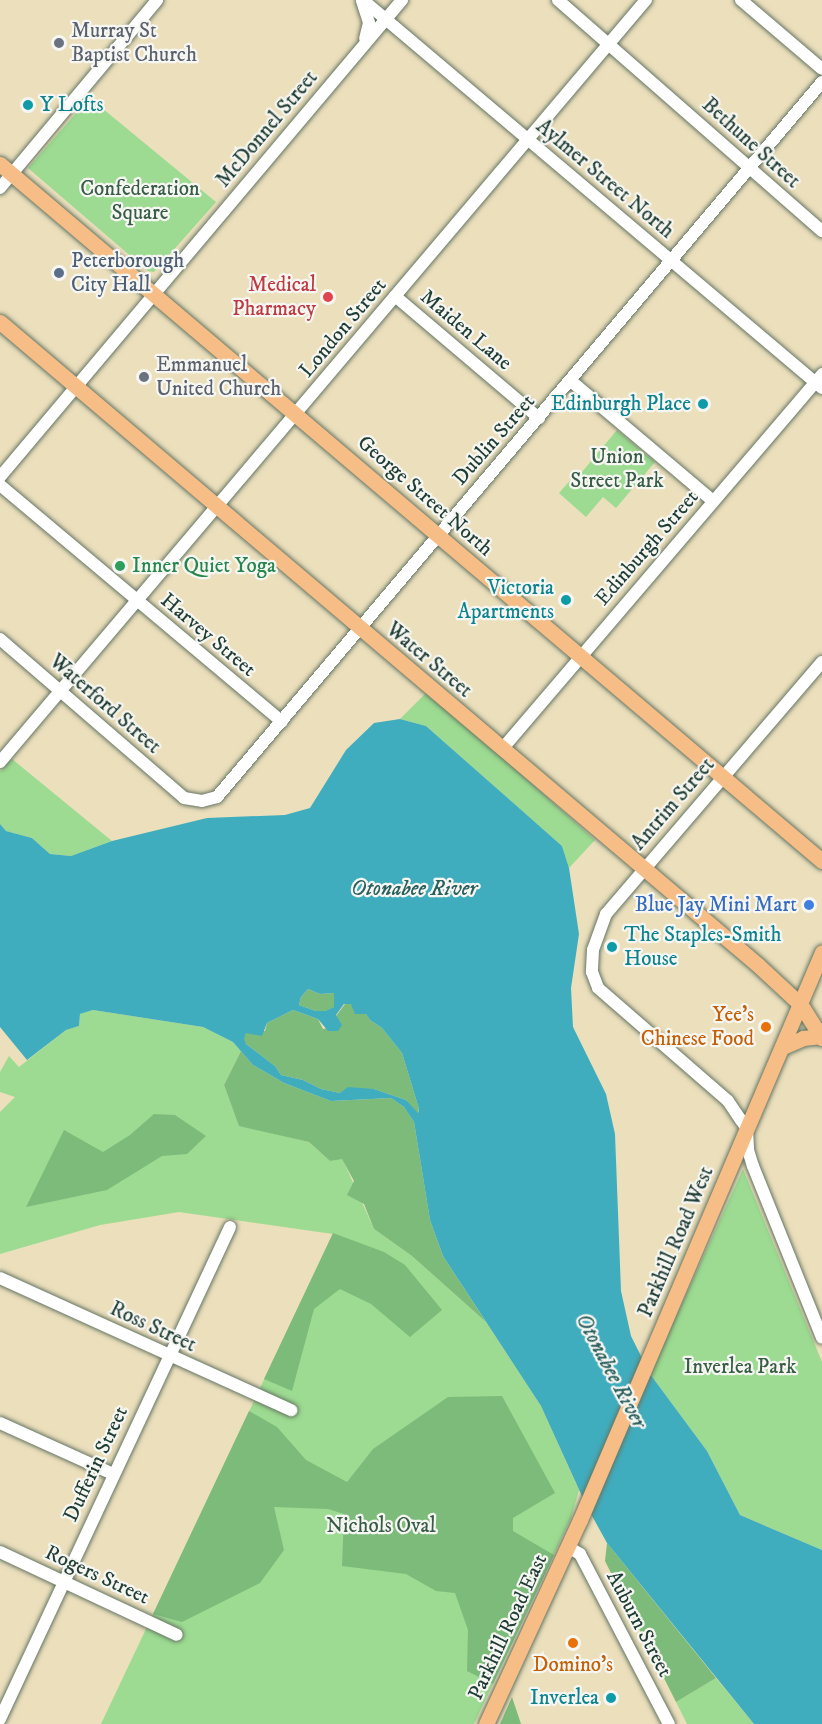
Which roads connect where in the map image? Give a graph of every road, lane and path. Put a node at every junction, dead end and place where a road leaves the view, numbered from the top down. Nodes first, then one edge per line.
1 (158, 0) edge
2 (362, 0) edge
3 (402, 0) edge
4 (558, 0) edge
5 (646, 0) edge
6 (741, 0) edge
7 (385, 20) junction
8 (609, 44) junction
9 (355, 55) junction
10 (822, 69) edge
11 (822, 82) edge
12 (528, 139) junction
13 (6, 169) edge
14 (749, 169) junction
15 (0, 188) edge
16 (822, 231) edge
17 (672, 262) junction
18 (153, 294) junction
19 (395, 296) junction
20 (0, 322) edge
21 (571, 381) junction
22 (820, 381) edge
23 (75, 386) junction
24 (297, 413) junction
25 (539, 418) junction
26 (0, 477) edge
27 (0, 485) edge
28 (713, 501) junction
29 (217, 507) junction
30 (440, 536) junction
31 (137, 600) junction
32 (360, 629) junction
33 (0, 639) edge
34 (580, 656) junction
35 (822, 662) edge
36 (60, 691) junction
37 (282, 722) junction
38 (503, 748) junction
39 (0, 762) edge
40 (724, 777) junction
41 (184, 798) joint
42 (822, 861) edge
43 (643, 870) junction
44 (822, 952) edge
45 (801, 1005) junction
46 (821, 1037) edge
47 (783, 1047) junction
48 (761, 1096) junction
49 (728, 1101) junction
50 (747, 1129) junction
51 (753, 1166) junction
52 (731, 1167) junction
53 (230, 1227) dead end
54 (0, 1278) edge
55 (822, 1338) edge
56 (169, 1356) junction
57 (291, 1410) dead end
58 (0, 1423) edge
59 (113, 1474) junction
60 (568, 1547) junction
61 (0, 1552) edge
62 (64, 1581) junction
63 (177, 1635) dead end
64 (0, 1719) edge
65 (486, 1724) edge
66 (669, 1724) edge

1 - 13 street
2 - 7 street, Aylmer Street North
2 - 9 street
3 - 7 street, McDonnel Street
4 - 8 street, Bethune Street
5 - 8 street, London Street
6 - 10 street
7 - 9 street, McDonnel Street
7 - 12 street, Aylmer Street North
8 - 12 street, London Street
8 - 14 street, Bethune Street
9 - 18 street, McDonnel Street
11 - 14 street, Dublin Street
12 - 17 street, Aylmer Street North
12 - 19 street, London Street
13 - 15 street
13 - 18 main road, George Street North
14 - 16 street, Bethune Street
14 - 17 street, Dublin Street
17 - 21 street, Dublin Street
17 - 22 street, Aylmer Street North
18 - 23 street, McDonnel Street
18 - 24 main road, George Street North
19 - 24 street, London Street
19 - 25 street, Maiden Lane
20 - 23 main road, Water Street
21 - 25 street, Dublin Street
21 - 28 street
22 - 28 street, Edinburgh Street
23 - 26 street, McDonnel Street
23 - 29 main road, Water Street
24 - 29 street, London Street
24 - 30 main road, George Street North
25 - 30 street, Dublin Street
27 - 31 street, Harvey Street
28 - 34 street, Edinburgh Street
29 - 31 street, London Street
29 - 32 main road, Water Street
30 - 32 street, Dublin Street
30 - 34 main road, George Street North
31 - 36 street, London Street
31 - 37 street, Harvey Street
32 - 37 street, Dublin Street
32 - 38 main road, Water Street
33 - 36 street, Waterford Street
34 - 38 street, Edinburgh Street
34 - 40 main road, George Street North
35 - 40 street, Antrim Street
36 - 39 street, London Street
36 - 41 street, Waterford Street
37 - 41 street, Dublin Street
38 - 43 main road, Water Street
40 - 42 main road, George Street North
40 - 43 street, Antrim Street
43 - 45 main road, Water Street
43 - 49 street, Antrim Street
44 - 45 main road, Parkhill Road West
45 - 46 main road, Water Street
45 - 47 main road, Parkhill Road West
46 - 47 main road
47 - 48 main road, Parkhill Road West
48 - 49 street
48 - 50 main road, Parkhill Road West
49 - 50 street
50 - 51 street
50 - 52 main road, Parkhill Road West
51 - 52 street
51 - 55 street
52 - 60 main road, Parkhill Road West
53 - 56 street, Dufferin Street
54 - 56 street, Ross Street
56 - 57 street, Ross Street
56 - 59 street, Dufferin Street
58 - 59 street
59 - 62 street, Dufferin Street
60 - 65 main road, Parkhill Road East
60 - 66 street, Auburn Street
61 - 62 street, Rogers Street
62 - 63 street, Rogers Street
62 - 64 street, Dufferin Street

